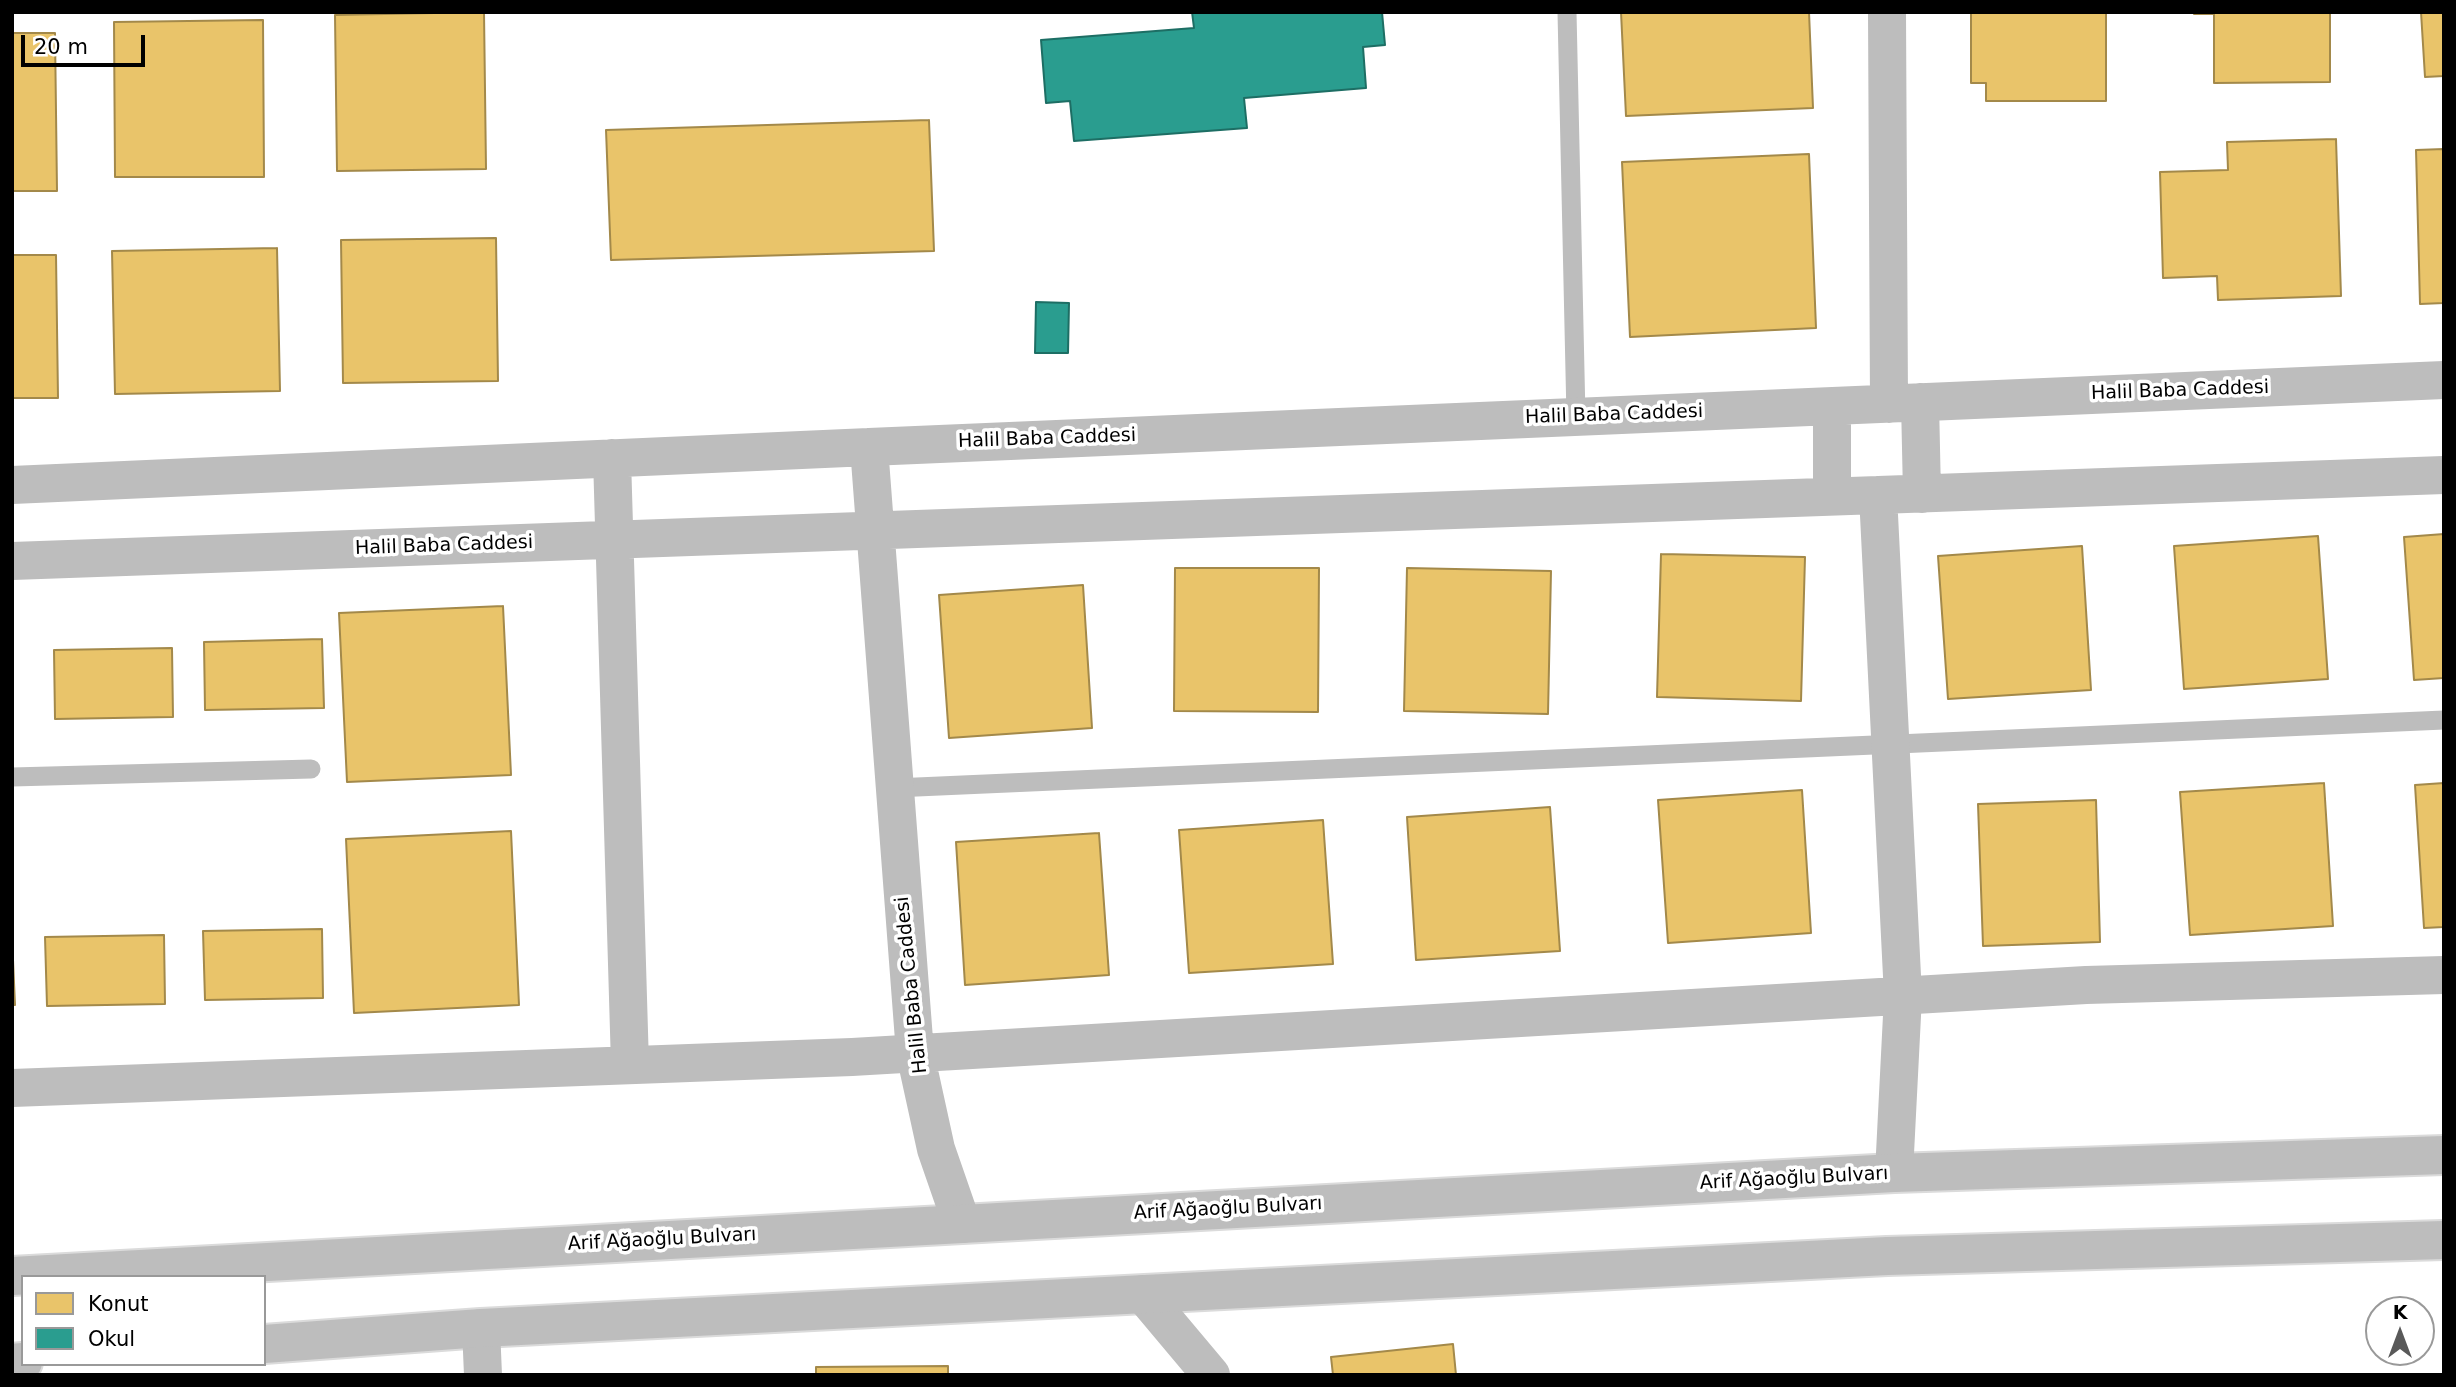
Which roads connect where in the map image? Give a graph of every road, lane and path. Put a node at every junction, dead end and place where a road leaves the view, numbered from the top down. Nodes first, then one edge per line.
1 (1567, 12) edge
2 (1887, 12) edge
3 (2444, 380) edge
4 (1904, 403) junction
5 (1832, 407) junction
6 (1576, 417) junction
7 (869, 447) junction
8 (612, 458) junction
9 (2444, 475) edge
10 (12, 485) edge
11 (1922, 494) junction
12 (1878, 495) junction
13 (1832, 496) junction
14 (875, 531) junction
15 (615, 540) junction
16 (12, 561) edge
17 (2444, 720) edge
18 (1890, 744) junction
19 (312, 769) dead end
20 (12, 777) edge
21 (894, 788) junction
22 (2444, 975) edge
23 (1903, 996) junction
24 (915, 1053) junction
25 (631, 1065) junction
26 (12, 1088) edge
27 (2444, 1155) edge
28 (1894, 1173) junction
29 (962, 1224) junction
30 (2444, 1240) edge
31 (30, 1275) edge
32 (1143, 1294) junction
33 (481, 1328) junction
34 (266, 1344) edge
35 (483, 1375) edge
36 (1211, 1375) edge

1 - 6 lane
2 - 4 main road
3 - 4 main road, Halil Baba Caddesi
4 - 5 main road, Halil Baba Caddesi
4 - 11 main road
5 - 6 main road, Halil Baba Caddesi
5 - 13 main road
6 - 7 main road, Halil Baba Caddesi
7 - 8 main road
7 - 14 main road, Halil Baba Caddesi
8 - 10 main road
8 - 15 main road
9 - 11 main road, Halil Baba Caddesi
11 - 12 main road, Halil Baba Caddesi
12 - 13 main road, Halil Baba Caddesi
12 - 18 main road
13 - 14 main road, Halil Baba Caddesi
14 - 15 main road, Halil Baba Caddesi
14 - 21 main road, Halil Baba Caddesi
15 - 16 main road, Halil Baba Caddesi
15 - 25 main road
17 - 18 lane
18 - 21 lane
18 - 23 main road
19 - 20 lane
21 - 24 main road, Halil Baba Caddesi
22 - 23 main road
23 - 24 main road
23 - 28 main road
24 - 25 main road
24 - 29 main road, Halil Baba Caddesi
25 - 26 main road
27 - 28 main road, Arif Ağaoğlu Bulvarı
28 - 29 main road, Arif Ağaoğlu Bulvarı
29 - 31 main road, Arif Ağaoğlu Bulvarı
30 - 32 main road
32 - 33 main road
32 - 36 main road
33 - 34 main road
33 - 35 main road

